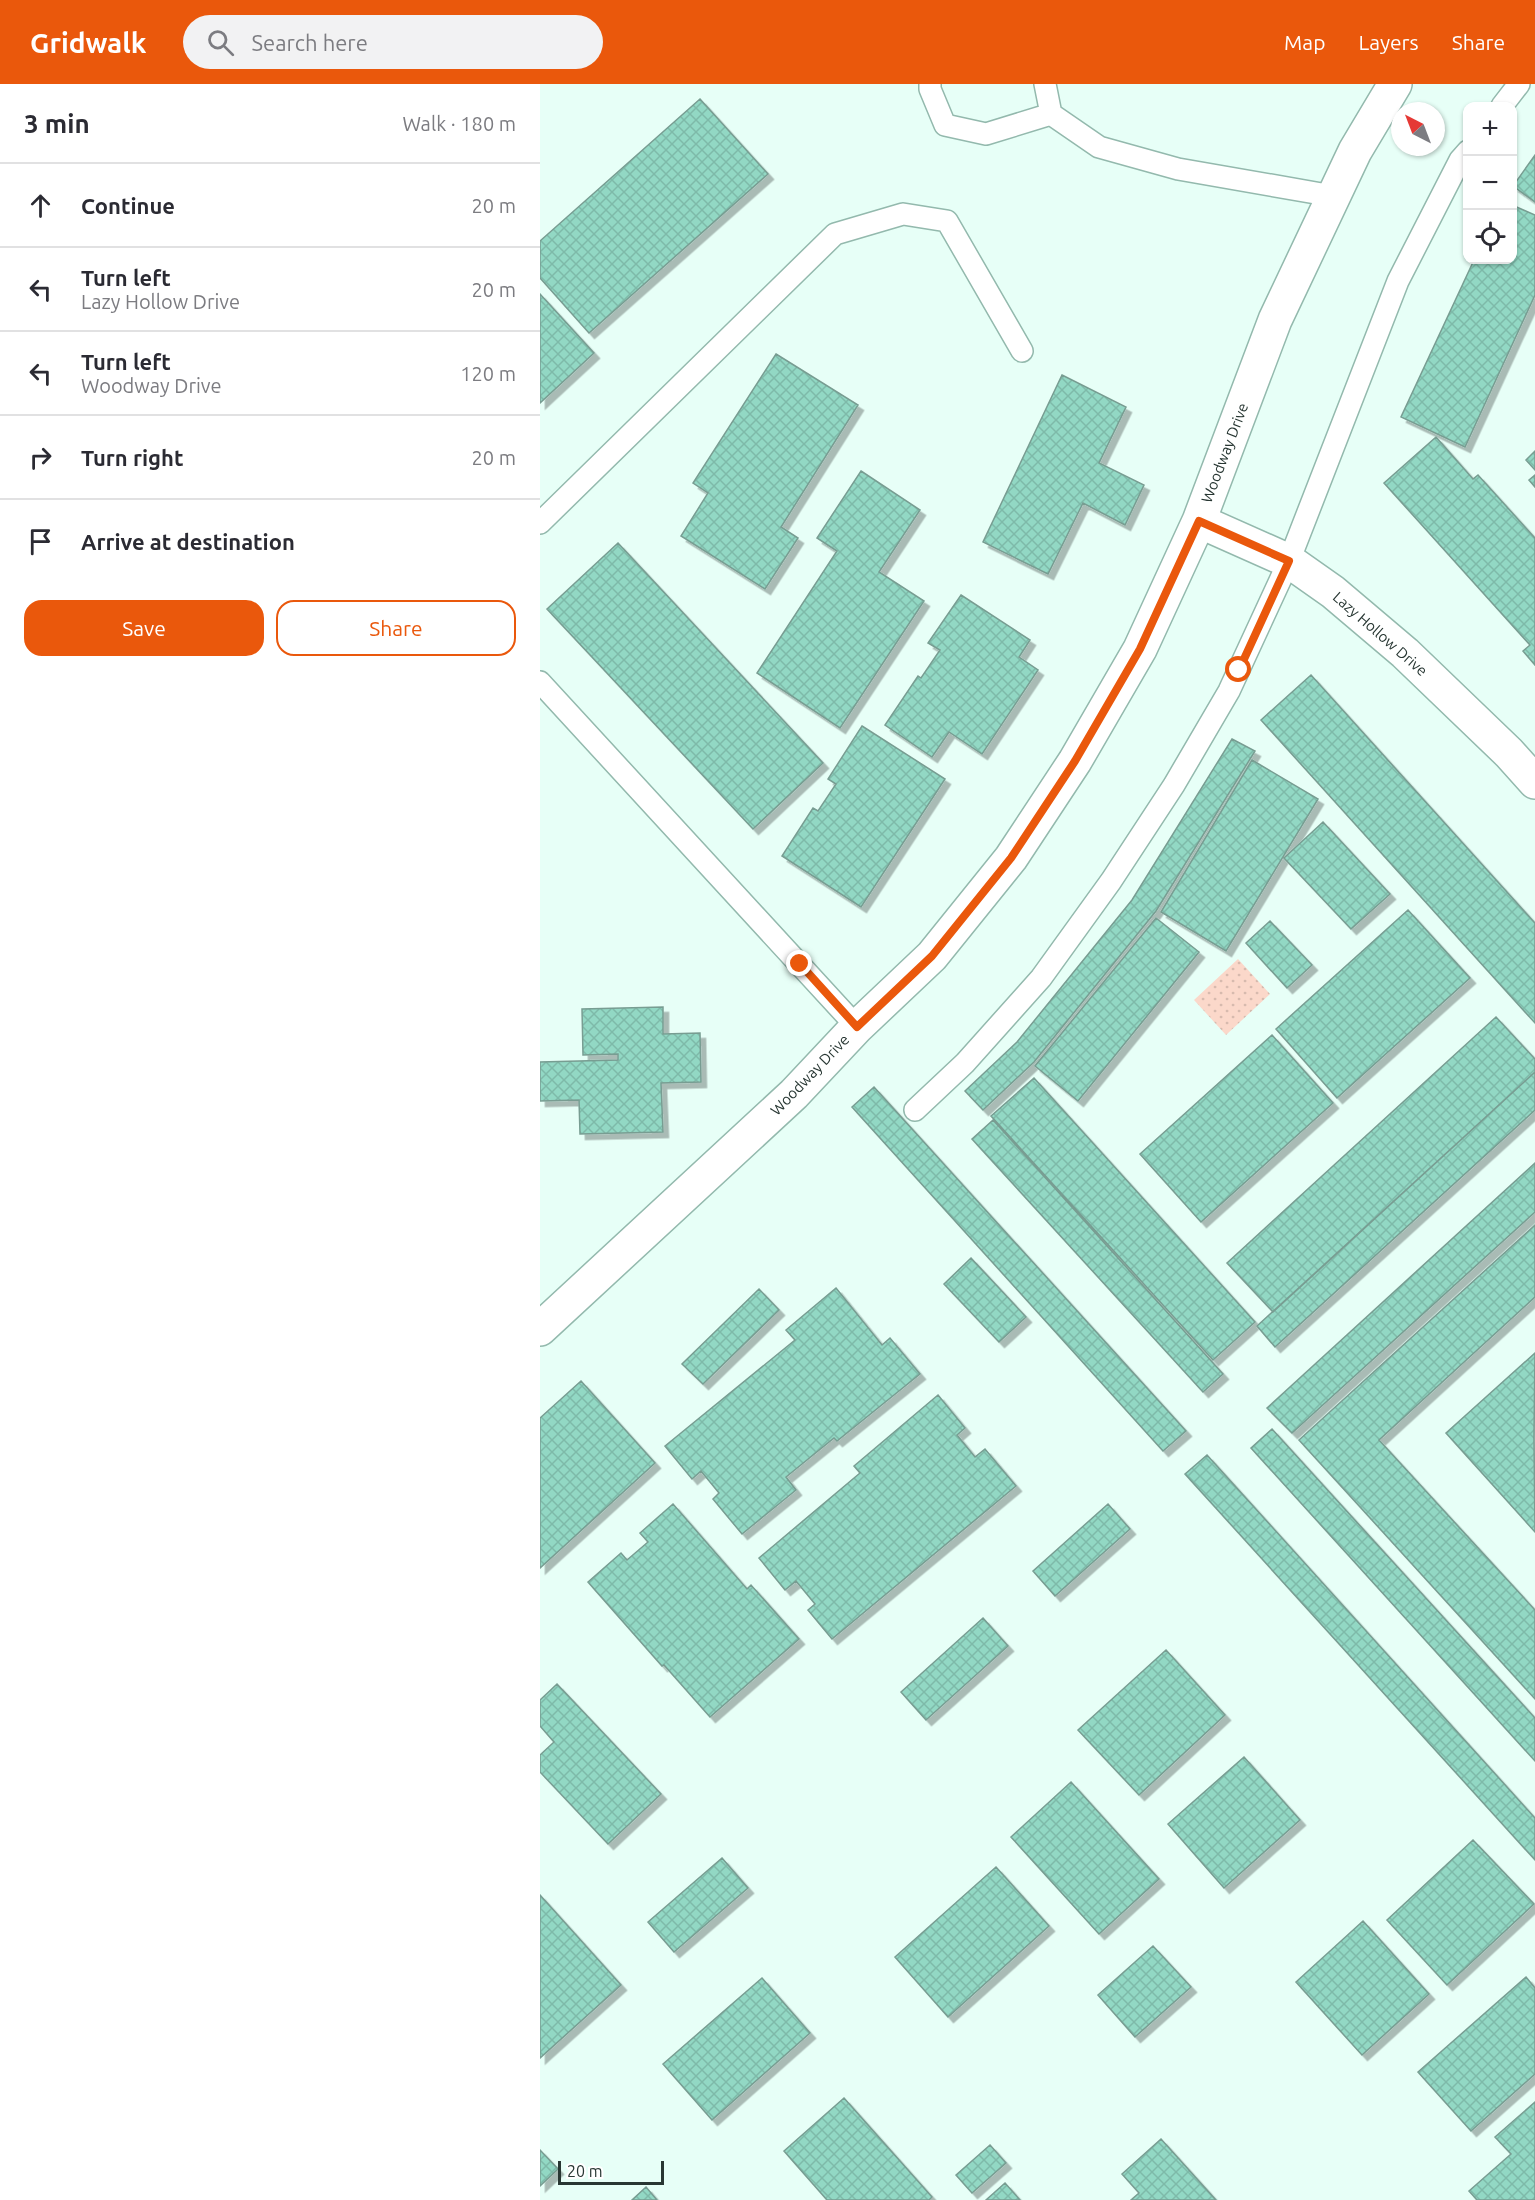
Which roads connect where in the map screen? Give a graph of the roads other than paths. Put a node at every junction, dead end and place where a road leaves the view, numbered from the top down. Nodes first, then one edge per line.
1 (930, 84) edge
2 (1044, 84) edge
3 (1395, 84) edge
4 (1519, 84) edge
5 (1505, 102) edge
6 (1051, 114) junction
7 (1463, 156) edge
8 (1333, 196) junction
9 (1022, 351) dead end
10 (1199, 521) junction
11 (540, 523) edge
12 (1289, 561) junction
13 (540, 682) edge
14 (1535, 782) edge
15 (857, 1027) junction
16 (915, 1110) dead end
17 (540, 1329) edge

1 - 6 lane
2 - 6 lane
3 - 8 street, Woodway Drive
4 - 5 lane
6 - 8 lane
7 - 12 lane
8 - 10 street, Woodway Drive
9 - 11 lane
10 - 12 street, Lazy Hollow Drive
10 - 15 street, Woodway Drive
12 - 14 street, Lazy Hollow Drive
12 - 16 lane
13 - 15 lane
15 - 17 street, Woodway Drive

